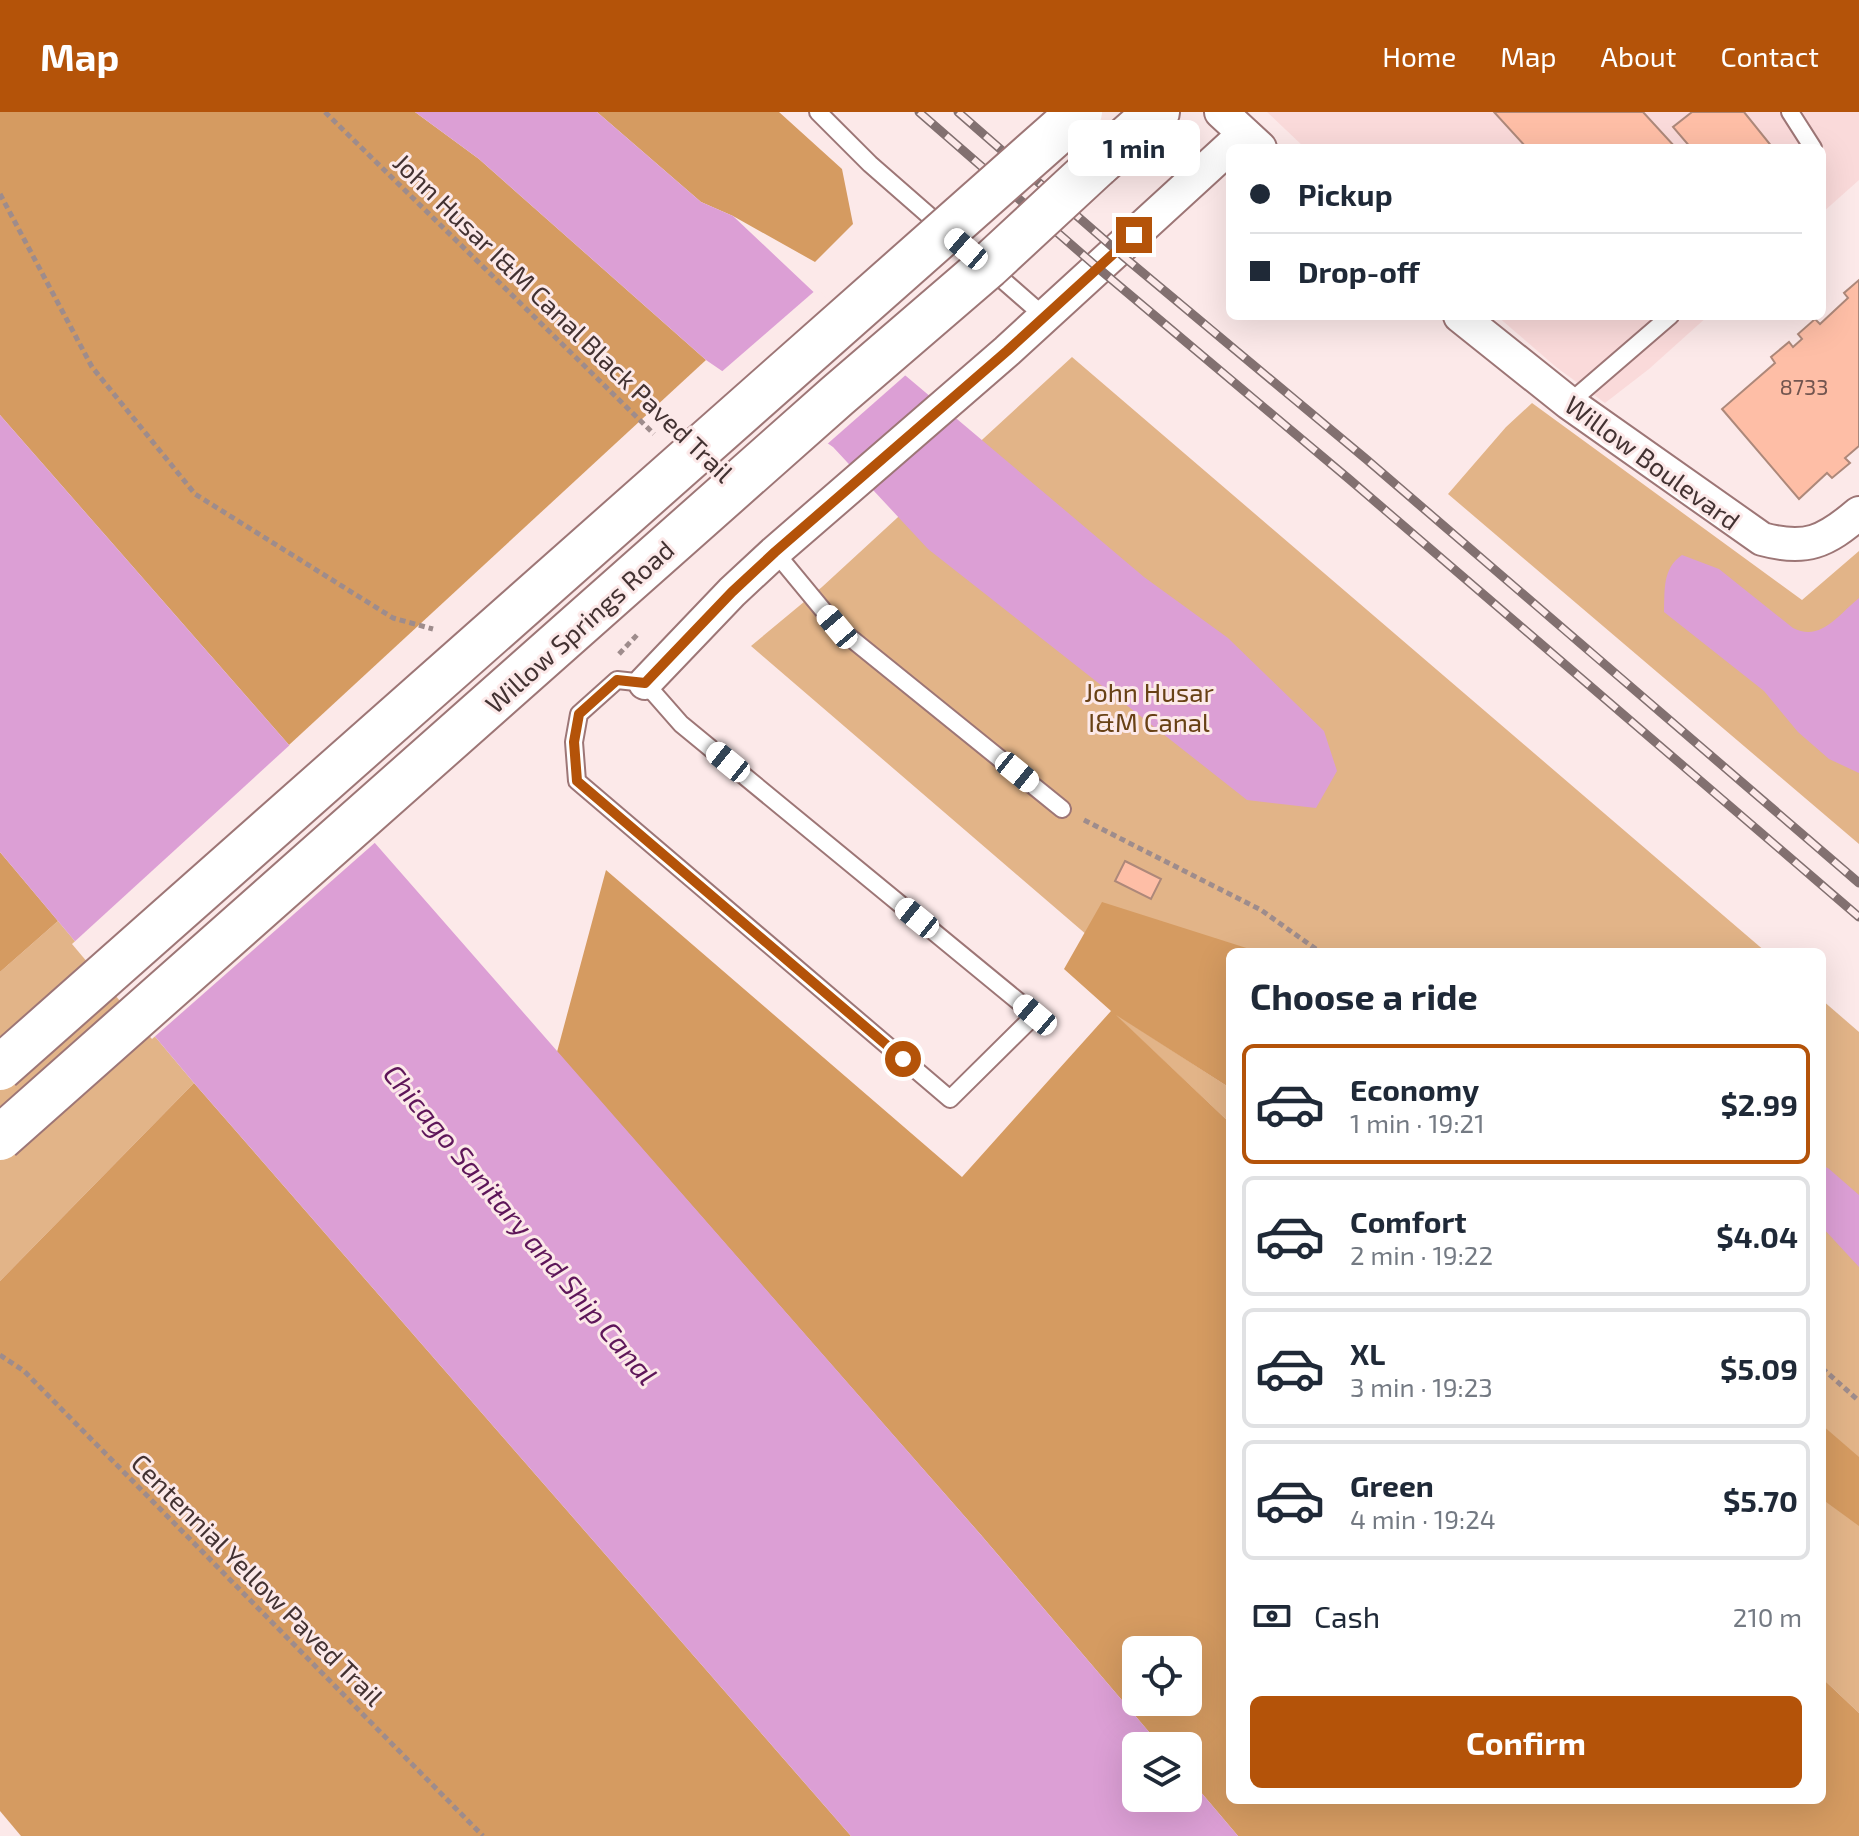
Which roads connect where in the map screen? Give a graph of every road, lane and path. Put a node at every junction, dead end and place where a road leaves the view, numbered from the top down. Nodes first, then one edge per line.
1 (325, 112) edge
2 (818, 112) edge
3 (1080, 112) edge
4 (1157, 112) edge
5 (1221, 112) edge
6 (1790, 112) edge
7 (1252, 141) edge
8 (1810, 144) edge
9 (1226, 163) edge
10 (0, 194) edge
11 (1045, 317) junction
12 (1465, 320) edge
13 (1665, 320) edge
14 (1569, 403) junction
15 (662, 441) dead end
16 (1859, 513) edge
17 (775, 552) junction
18 (438, 630) dead end
19 (645, 683) junction
20 (1062, 809) joint
21 (1314, 948) edge
22 (0, 1068) edge
23 (0, 1138) edge
24 (0, 1355) edge
25 (1826, 1372) edge
26 (1859, 1401) edge
27 (483, 1836) edge

1 - 15 path, John Husar I&M Canal Black Paved Trail
2 - 11 lane
3 - 22 main road, Willow Springs Road, bridge
4 - 23 main road, Willow Springs Road, bridge
5 - 7 street
6 - 8 lane
9 - 11 street
10 - 18 path
11 - 17 street
12 - 14 street, Willow Boulevard
13 - 14 lane
14 - 16 street, Willow Boulevard
17 - 19 street
17 - 20 lane
19 - 19 lane
20 - 21 path
24 - 27 path, Centennial Yellow Paved Trail
25 - 26 path

